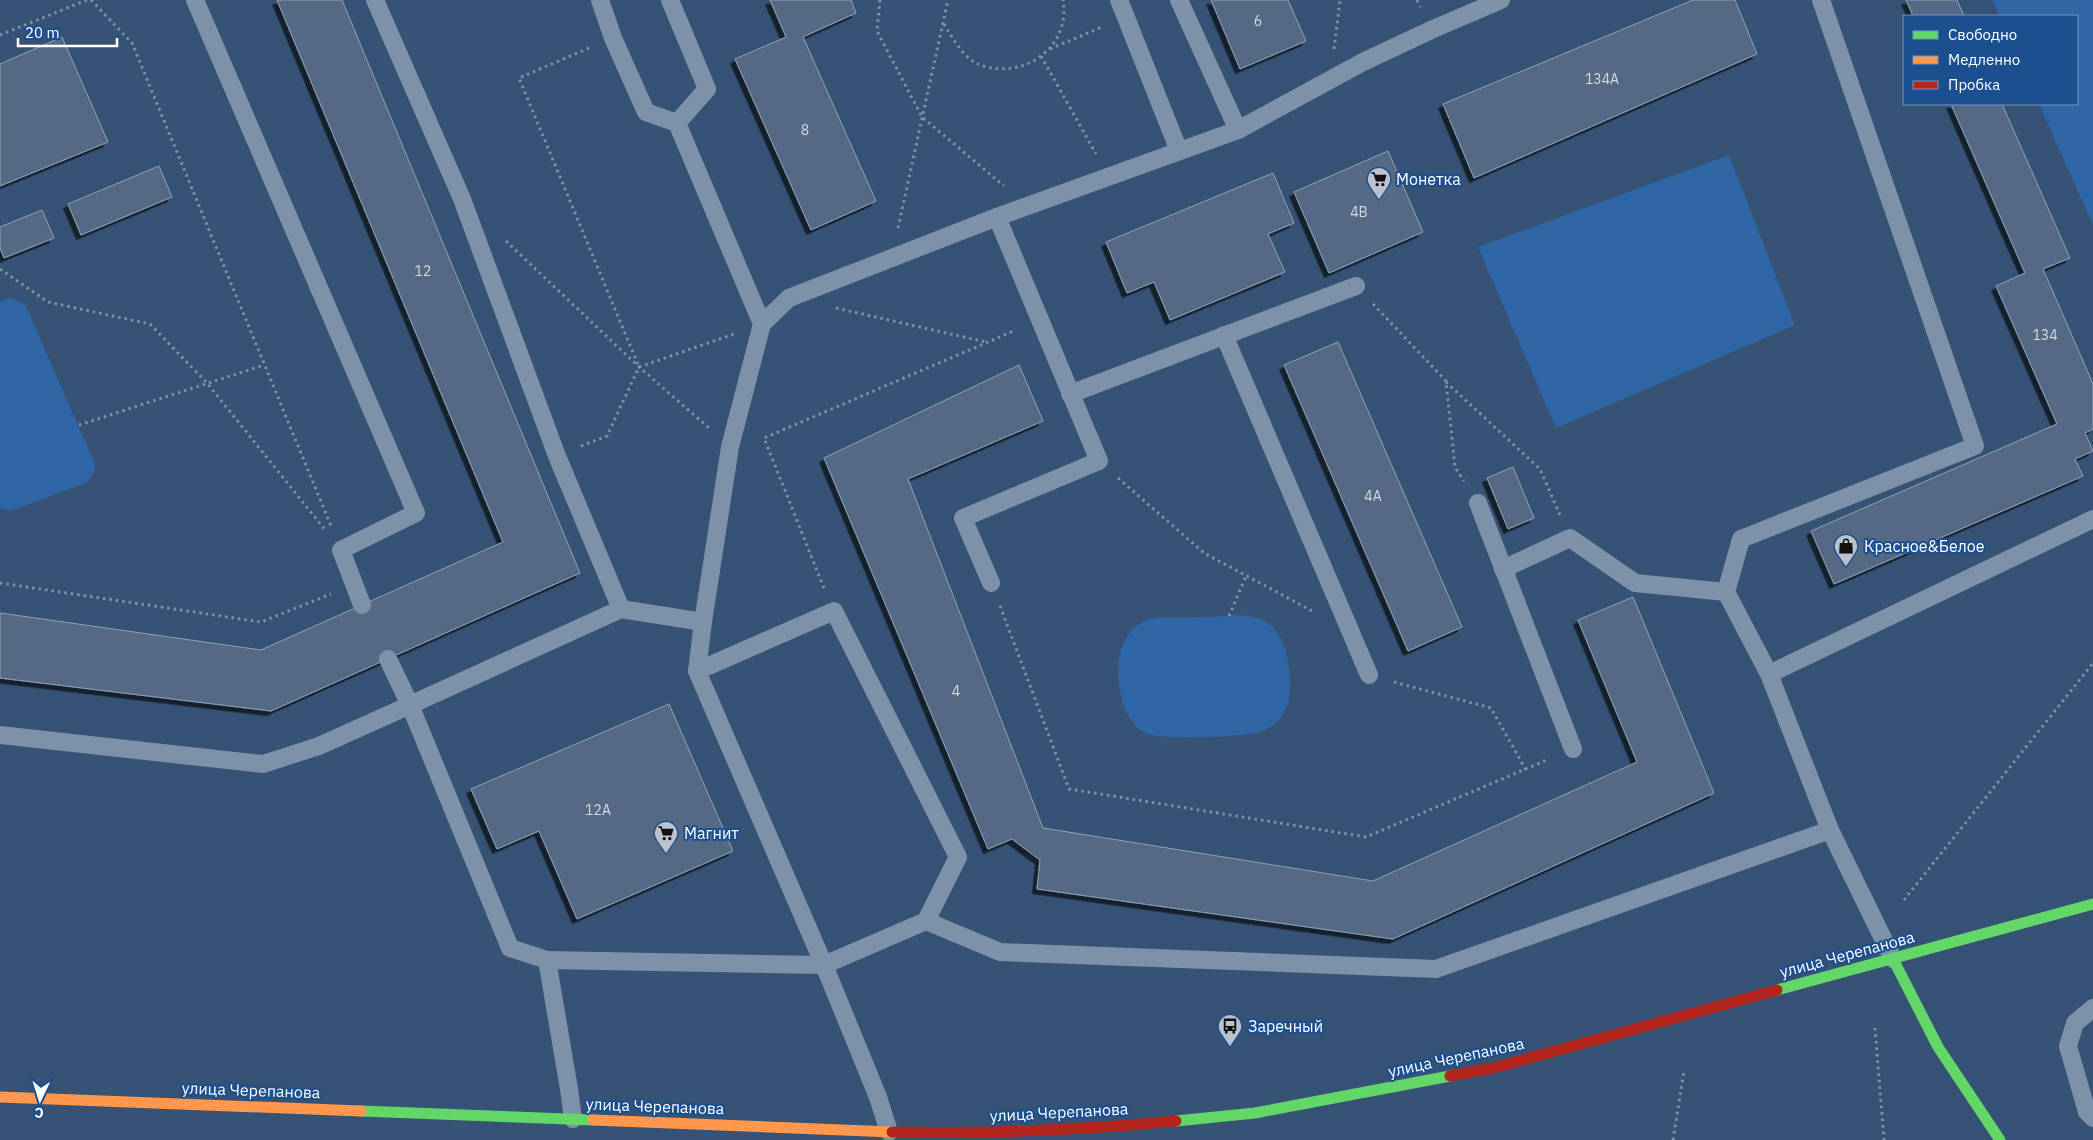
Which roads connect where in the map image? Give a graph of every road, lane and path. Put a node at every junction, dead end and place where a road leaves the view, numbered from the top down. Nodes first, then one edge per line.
1 (89, 0) edge
2 (195, 0) edge
3 (375, 0) edge
4 (600, 0) edge
5 (670, 0) edge
6 (880, 0) edge
7 (948, 0) edge
8 (1063, 0) edge
9 (1119, 0) edge
10 (1179, 0) edge
11 (1340, 0) edge
12 (1501, 0) edge
13 (1821, 0) edge
14 (1125, 16) junction
15 (944, 24) junction
16 (0, 34) edge
17 (613, 38) junction
18 (1050, 49) junction
19 (1041, 56) junction
20 (1330, 80) junction
21 (922, 117) junction
22 (677, 122) junction
23 (1238, 130) junction
24 (1179, 151) junction
25 (1109, 177) junction
26 (1027, 206) junction
27 (996, 218) junction
28 (505, 239) dead end
29 (892, 258) junction
30 (0, 269) edge
31 (1356, 286) joint
32 (790, 298) junction
33 (1039, 320) junction
34 (762, 324) junction
35 (1224, 335) junction
36 (986, 342) junction
37 (264, 365) junction
38 (639, 368) junction
39 (1446, 381) junction
40 (207, 383) junction
41 (1070, 394) junction
42 (79, 425) dead end
43 (730, 447) junction
44 (557, 456) junction
45 (1099, 461) junction
46 (1478, 502) joint
47 (2093, 519) edge
48 (1570, 538) junction
49 (341, 550) junction
50 (1503, 569) junction
51 (1246, 576) junction
52 (0, 583) edge
53 (991, 583) joint
54 (354, 585) junction
55 (1726, 592) junction
56 (362, 605) dead end
57 (621, 609) junction
58 (834, 612) junction
59 (1229, 616) dead end
60 (703, 622) junction
61 (1351, 633) junction
62 (388, 659) dead end
63 (2093, 663) edge
64 (697, 671) junction
65 (1769, 674) junction
66 (1369, 675) joint
67 (410, 705) junction
68 (0, 735) edge
69 (1573, 749) joint
70 (1526, 770) junction
71 (1830, 830) junction
72 (1904, 900) dead end
73 (2093, 904) edge
74 (926, 921) junction
75 (1893, 959) junction
76 (546, 960) junction
77 (824, 965) junction
78 (2093, 1008) edge
79 (1875, 1028) dead end
80 (1684, 1071) dead end
81 (0, 1097) edge
82 (2093, 1118) edge
83 (573, 1119) junction
84 (889, 1132) junction
85 (972, 1136) edge
86 (1673, 1140) edge
87 (1884, 1140) edge
88 (2000, 1140) edge

1 - 16 path
1 - 37 path
2 - 49 lane
3 - 44 lane
4 - 17 lane
5 - 22 lane
6 - 21 path
7 - 15 path
8 - 18 path
9 - 14 lane
10 - 23 lane
11 - 20 path
12 - 20 lane
13 - 55 lane
14 - 18 path
14 - 24 lane
15 - 19 path
15 - 21 path
17 - 22 lane
17 - 38 path
18 - 19 path
19 - 25 path
20 - 23 lane
21 - 26 path
21 - 29 path
22 - 34 lane
23 - 24 lane
24 - 25 lane
25 - 26 lane
26 - 27 lane
27 - 29 lane
27 - 33 lane
28 - 38 path
29 - 32 lane
30 - 40 path
31 - 35 lane
31 - 39 path
32 - 34 lane
32 - 36 path
33 - 36 path
33 - 41 lane
34 - 38 path
34 - 43 lane
35 - 41 lane
35 - 61 lane
36 - 58 path
37 - 40 path
37 - 49 path
38 - 43 path
38 - 44 path
39 - 46 path
39 - 48 path
40 - 42 path
40 - 49 path
41 - 45 lane
43 - 60 lane
44 - 57 lane
45 - 51 path
45 - 53 lane
46 - 50 lane
47 - 65 lane
48 - 50 lane
48 - 55 lane
49 - 54 lane
50 - 69 lane
51 - 59 path
51 - 61 path
52 - 54 path
53 - 70 path
54 - 56 lane
55 - 65 lane
57 - 60 lane
57 - 67 lane
58 - 64 lane
58 - 74 lane
60 - 64 lane
61 - 66 lane
62 - 67 lane
63 - 72 path
64 - 77 lane
65 - 71 lane
66 - 70 path
67 - 68 lane
67 - 76 lane
69 - 70 path
71 - 74 lane
71 - 75 lane
73 - 75 main road, улица Черепанова
74 - 77 lane
75 - 85 main road, улица Черепанова
75 - 88 main road
76 - 77 lane
76 - 83 lane
77 - 84 lane
78 - 82 lane
79 - 87 path
80 - 86 path
81 - 83 main road, улица Черепанова
83 - 84 main road, улица Черепанова
84 - 85 main road, улица Черепанова

